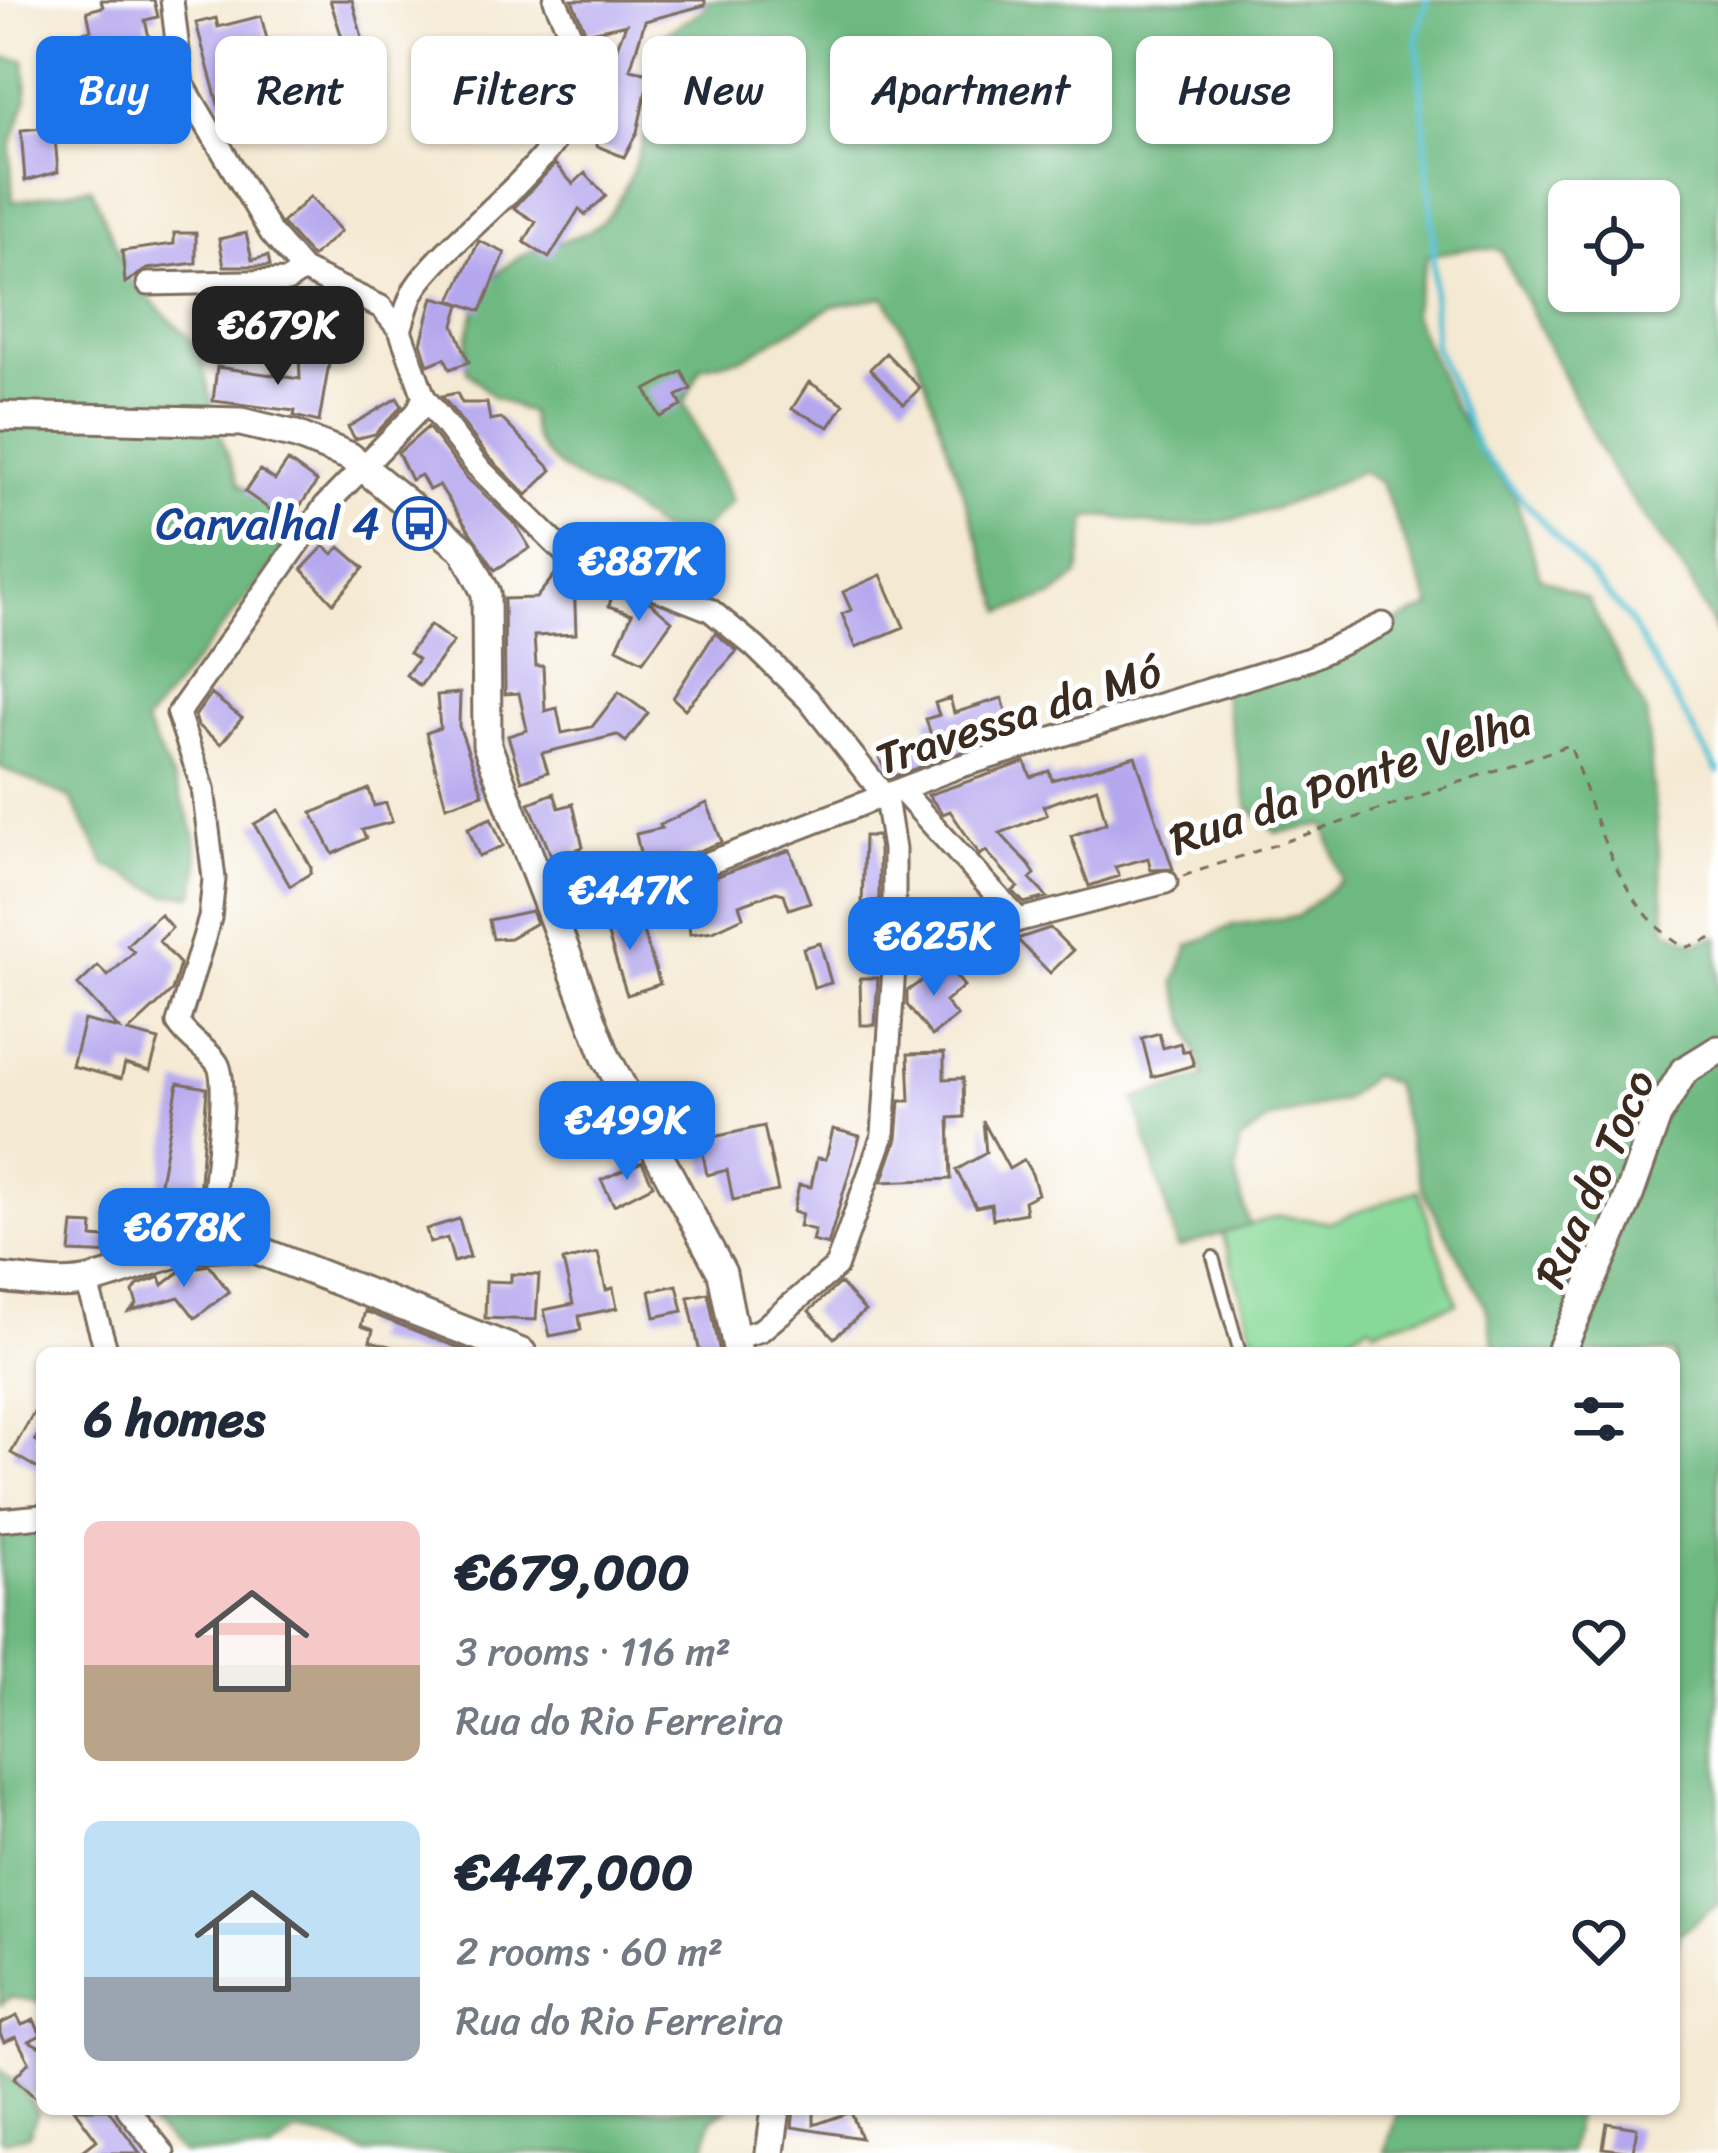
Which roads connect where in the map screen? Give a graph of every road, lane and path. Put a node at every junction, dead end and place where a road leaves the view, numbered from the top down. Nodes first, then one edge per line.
1 (172, 0) edge
2 (555, 0) edge
3 (303, 270) junction
4 (148, 284) dead end
5 (400, 330) junction
6 (424, 398) junction
7 (0, 416) edge
8 (361, 465) junction
9 (1383, 624) dead end
10 (894, 795) junction
11 (675, 876) joint
12 (1166, 882) joint
13 (549, 905) junction
14 (1019, 920) junction
15 (1718, 937) edge
16 (895, 967) junction
17 (1718, 1050) edge
18 (210, 1243) junction
19 (1213, 1258) dead end
20 (0, 1278) edge
21 (86, 1281) junction
22 (737, 1346) edge
23 (105, 1347) edge
24 (507, 1347) edge
25 (1238, 1347) edge
26 (1563, 1347) edge
27 (36, 1517) edge
28 (0, 1520) edge
29 (133, 2115) edge
30 (775, 2115) edge
31 (164, 2153) edge
32 (770, 2153) edge

1 - 3 street
2 - 5 street
3 - 4 street
3 - 5 street
5 - 6 street
6 - 8 street
6 - 10 street
7 - 8 street
8 - 13 street
8 - 18 street
9 - 10 street, Travessa da Mó
10 - 11 street, Travessa da Mó
10 - 14 street
10 - 16 street
11 - 13 path
12 - 14 street, Rua da Ponte Velha
12 - 15 path, Rua da Ponte Velha
13 - 22 street
14 - 16 street, Rua da Ponte Velha
16 - 22 street
17 - 26 street, Rua do Toco
18 - 21 street
18 - 24 street
19 - 25 lane
20 - 21 street
21 - 23 street
27 - 28 street
29 - 31 street
30 - 32 street

